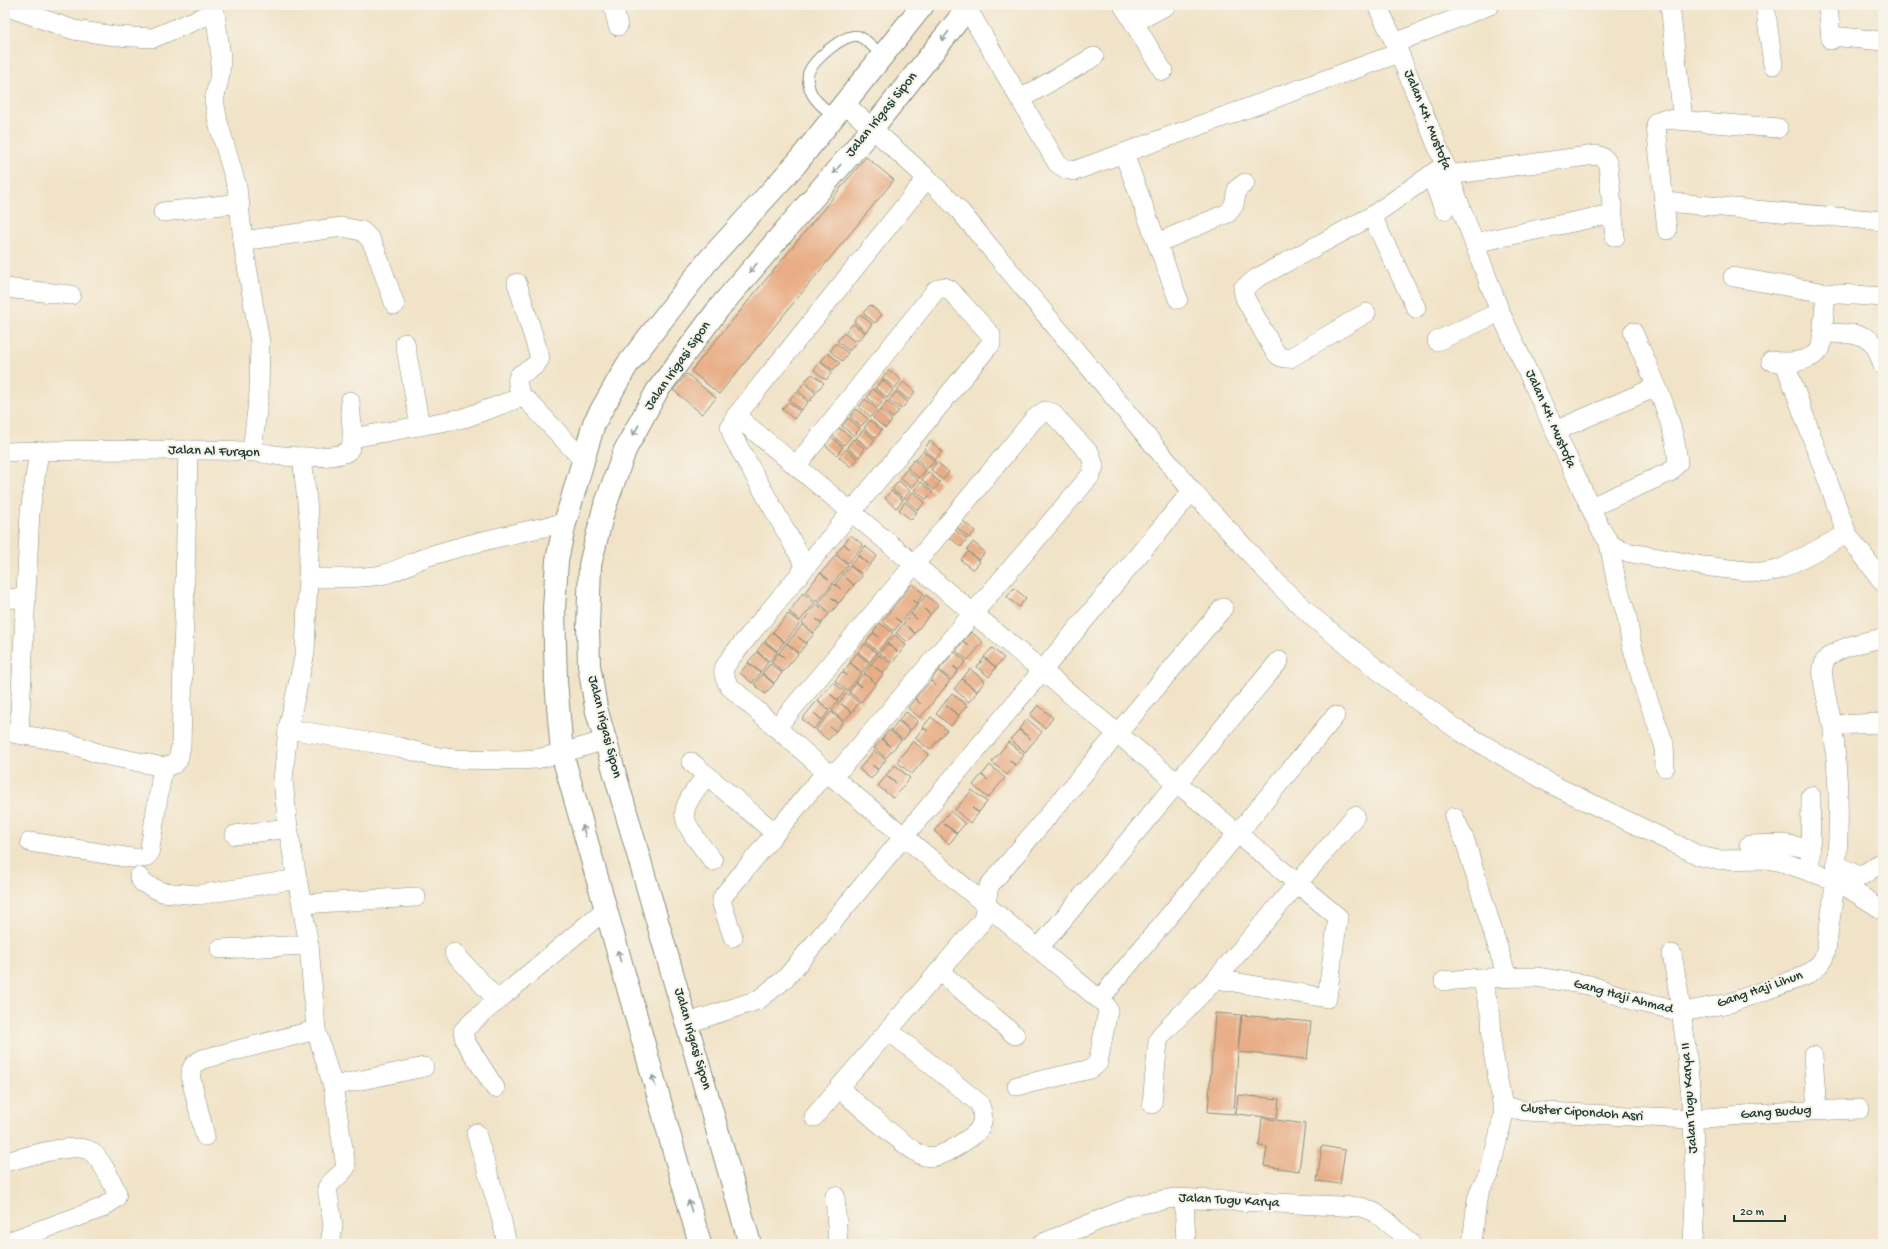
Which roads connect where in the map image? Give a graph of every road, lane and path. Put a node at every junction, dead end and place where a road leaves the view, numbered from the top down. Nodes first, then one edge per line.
1 (613, 5) edge
2 (923, 5) edge
3 (1123, 5) edge
4 (1168, 5) edge
5 (1377, 5) edge
6 (1490, 5) edge
7 (1670, 5) edge
8 (1765, 5) edge
9 (1828, 5) edge
10 (5, 6) edge
11 (968, 6) edge
12 (214, 8) edge
13 (1134, 24) junction
14 (618, 26) dead end
15 (1883, 41) edge
16 (1397, 48) junction
17 (882, 56) junction
18 (1094, 57) dead end
19 (1773, 65) dead end
20 (1163, 71) dead end
21 (1020, 99) junction
22 (843, 109) junction
23 (1683, 120) junction
24 (869, 127) junction
25 (1778, 128) dead end
26 (1124, 154) junction
27 (1442, 172) junction
28 (926, 178) junction
29 (1245, 183) dead end
30 (1665, 202) junction
31 (240, 203) junction
32 (1444, 210) dead end
33 (163, 212) dead end
34 (1611, 214) junction
35 (1372, 216) junction
36 (1883, 220) edge
37 (1667, 230) dead end
38 (1615, 237) dead end
39 (243, 241) junction
40 (1157, 243) junction
41 (1474, 243) junction
42 (1733, 277) dead end
43 (517, 283) dead end
44 (5, 288) edge
45 (1826, 293) junction
46 (71, 295) dead end
47 (1883, 297) edge
48 (1178, 299) dead end
49 (395, 305) dead end
50 (1416, 308) dead end
51 (1500, 312) junction
52 (1366, 313) dead end
53 (1634, 332) dead end
54 (1822, 333) junction
55 (1437, 341) dead end
56 (405, 343) dead end
57 (1883, 366) edge
58 (1656, 387) junction
59 (522, 397) junction
60 (350, 401) dead end
61 (736, 416) junction
62 (420, 426) junction
63 (1555, 431) junction
64 (352, 438) junction
65 (188, 450) junction
66 (39, 451) junction
67 (252, 451) junction
68 (5, 452) edge
69 (302, 457) junction
70 (583, 460) junction
71 (796, 466) junction
72 (1192, 491) junction
73 (1591, 507) junction
74 (851, 512) junction
75 (565, 523) junction
76 (1847, 534) junction
77 (1609, 543) junction
78 (559, 561) junction
79 (588, 565) junction
80 (914, 565) junction
81 (806, 567) junction
82 (308, 578) junction
83 (1883, 582) edge
84 (25, 597) junction
85 (5, 599) edge
86 (1223, 608) dead end
87 (973, 614) junction
88 (1883, 638) edge
89 (1279, 661) dead end
90 (1042, 671) junction
91 (1335, 716) dead end
92 (1883, 723) edge
93 (1833, 725) junction
94 (776, 728) junction
95 (288, 729) junction
96 (12, 733) edge
97 (1117, 734) junction
98 (603, 741) junction
99 (564, 753) junction
100 (691, 762) dead end
101 (163, 767) junction
102 (1665, 767) dead end
103 (829, 774) junction
104 (707, 775) junction
105 (1176, 783) junction
106 (1811, 796) dead end
107 (1355, 816) dead end
108 (1454, 817) dead end
109 (288, 828) junction
110 (774, 832) junction
111 (1237, 834) junction
112 (235, 835) dead end
113 (904, 838) junction
114 (30, 842) dead end
115 (1749, 845) dead end
116 (1811, 849) junction
117 (713, 861) dead end
118 (1883, 861) edge
119 (1810, 872) junction
120 (1837, 873) junction
121 (139, 877) dead end
122 (297, 879) junction
123 (1298, 884) junction
124 (416, 897) dead end
125 (302, 904) junction
126 (985, 904) junction
127 (606, 909) junction
128 (1883, 910) edge
129 (733, 938) dead end
130 (309, 945) junction
131 (1039, 948) junction
132 (220, 949) dead end
133 (454, 953) dead end
134 (1672, 954) dead end
135 (939, 971) junction
136 (1508, 977) junction
137 (1216, 978) junction
138 (1482, 978) junction
139 (1444, 981) dead end
140 (1100, 999) junction
141 (498, 1001) junction
142 (1683, 1012) junction
143 (688, 1023) junction
144 (316, 1030) junction
145 (888, 1030) junction
146 (1015, 1035) dead end
147 (1813, 1056) dead end
148 (424, 1067) dead end
149 (333, 1086) junction
150 (1017, 1086) dead end
151 (494, 1088) dead end
152 (839, 1088) junction
153 (1152, 1104) dead end
154 (1860, 1109) dead end
155 (1817, 1110) junction
156 (1504, 1113) junction
157 (814, 1117) dead end
158 (1692, 1119) junction
159 (476, 1133) dead end
160 (205, 1136) dead end
161 (5, 1162) edge
162 (835, 1196) dead end
163 (1184, 1199) junction
164 (5, 1243) edge
165 (330, 1244) edge
166 (507, 1244) edge
167 (700, 1244) edge
168 (750, 1244) edge
169 (838, 1244) edge
170 (1041, 1244) edge
171 (1186, 1244) edge
172 (1411, 1244) edge
173 (1472, 1244) edge
174 (1693, 1244) edge

1 - 14 street
2 - 17 street
3 - 13 street
4 - 13 street
5 - 16 street, Jalan KH. Mustofa
6 - 16 street
7 - 23 street
8 - 19 street
9 - 15 street
10 - 12 street
11 - 21 street
11 -> 24 street, Jalan Irigasi Sipon
12 - 31 street
13 - 20 street
16 - 26 street
16 - 27 street, Jalan KH. Mustofa
17 - 22 street
17 - 22 lane
18 - 21 street
21 - 26 street
22 - 24 street
22 - 70 street
23 - 25 street
23 - 30 street
24 - 28 street
24 -> 79 street, Jalan Irigasi Sipon
26 - 40 street
27 - 32 street
27 - 34 street
27 - 35 street
27 - 41 street, Jalan KH. Mustofa
28 - 61 street
28 - 72 street
29 - 40 street
30 - 36 street
30 - 37 street
31 - 33 street
31 - 39 street
34 - 38 street
34 - 41 street
35 - 50 street
35 - 52 street
39 - 49 street
39 - 67 street
40 - 48 street
41 - 51 street, Jalan KH. Mustofa
42 - 45 street
43 - 59 street
44 - 46 street
45 - 47 street
45 - 54 street
51 - 55 street
51 - 63 street, Jalan KH. Mustofa
53 - 58 street
54 - 57 street
54 - 76 street
56 - 62 street
58 - 63 street
58 - 73 street
59 - 62 street
59 - 70 street
60 - 64 street
61 - 71 street
61 - 81 street
62 - 64 street
63 - 73 street, Jalan KH. Mustofa
64 - 69 street, Jalan Al Furqon
65 - 66 street, Jalan Al Furqon
65 - 67 street, Jalan Al Furqon
65 - 101 street
66 - 68 street, Jalan Al Furqon
66 - 84 street
67 - 69 street, Jalan Al Furqon
69 - 82 street
70 - 75 street
71 - 74 street
71 - 74 street
72 - 90 street
72 - 119 street
73 - 77 street, Jalan KH. Mustofa
74 - 80 street
74 - 81 street
75 - 78 street
75 - 82 street
76 - 77 street
76 - 83 street
77 - 102 street, Jalan KH. Mustofa
78 - 79 street
78 - 99 street
79 - 98 street, Jalan Irigasi Sipon
80 - 87 street
80 - 87 street
80 - 94 street
81 - 94 street
82 - 95 street
84 - 85 street
84 - 96 street
86 - 97 street
87 - 90 street
87 - 103 street
88 - 93 street, Gang Haji Lihun
89 - 105 street
90 - 97 street
90 - 113 street
91 - 111 street
92 - 93 street
93 - 120 street, Gang Haji Lihun
94 - 103 street
95 - 99 street
95 - 109 street
96 - 101 street
97 - 105 street
97 - 126 street
98 - 99 street
98 - 143 street, Jalan Irigasi Sipon
127 -> 99 street
100 - 104 street
101 - 114 street
103 - 110 street
103 - 113 street
104 - 110 street
104 - 117 street
105 - 111 street
105 - 131 street
106 - 116 street
107 - 123 street
108 - 136 street
109 - 112 street
109 - 122 street
110 - 129 street
111 - 123 street
111 - 140 street
113 - 126 street
113 - 143 street
115 - 116 street
116 - 119 street
118 - 120 street
119 - 120 street
120 - 128 street
120 - 142 street, Gang Haji Lihun
121 - 122 street
122 - 125 street
123 - 137 street
123 - 137 street
124 - 125 street
125 - 130 street
126 - 131 street
126 - 135 street
127 - 141 street
167 -> 127 street
130 - 132 street
130 - 144 street
131 - 140 street
133 - 141 street
134 - 142 street, Jalan Tugu Karya II
135 - 145 street
135 - 146 street
136 - 138 street, Gang Haji Ahmad
136 - 142 street, Gang Haji Ahmad
137 - 153 street
138 - 139 street, Gang Haji Ahmad
138 - 156 street
140 - 150 street
141 - 151 street
142 - 158 street, Jalan Tugu Karya II
143 - 168 street, Jalan Irigasi Sipon
144 - 149 street
144 - 160 street
145 - 152 street
145 - 152 street
147 - 155 street
148 - 149 street
149 - 165 street
152 - 157 street
154 - 155 street, Gang Budug
155 - 158 street, Gang Budug
156 - 158 street, Cluster Cipondoh Asri
156 - 173 street, Cluster Cipondoh Asri
158 - 174 street, Jalan Tugu Karya II
159 - 166 street
161 - 164 street
162 - 169 street
163 - 170 street, Jalan Tugu Karya
163 - 171 street
163 - 172 street, Jalan Tugu Karya

